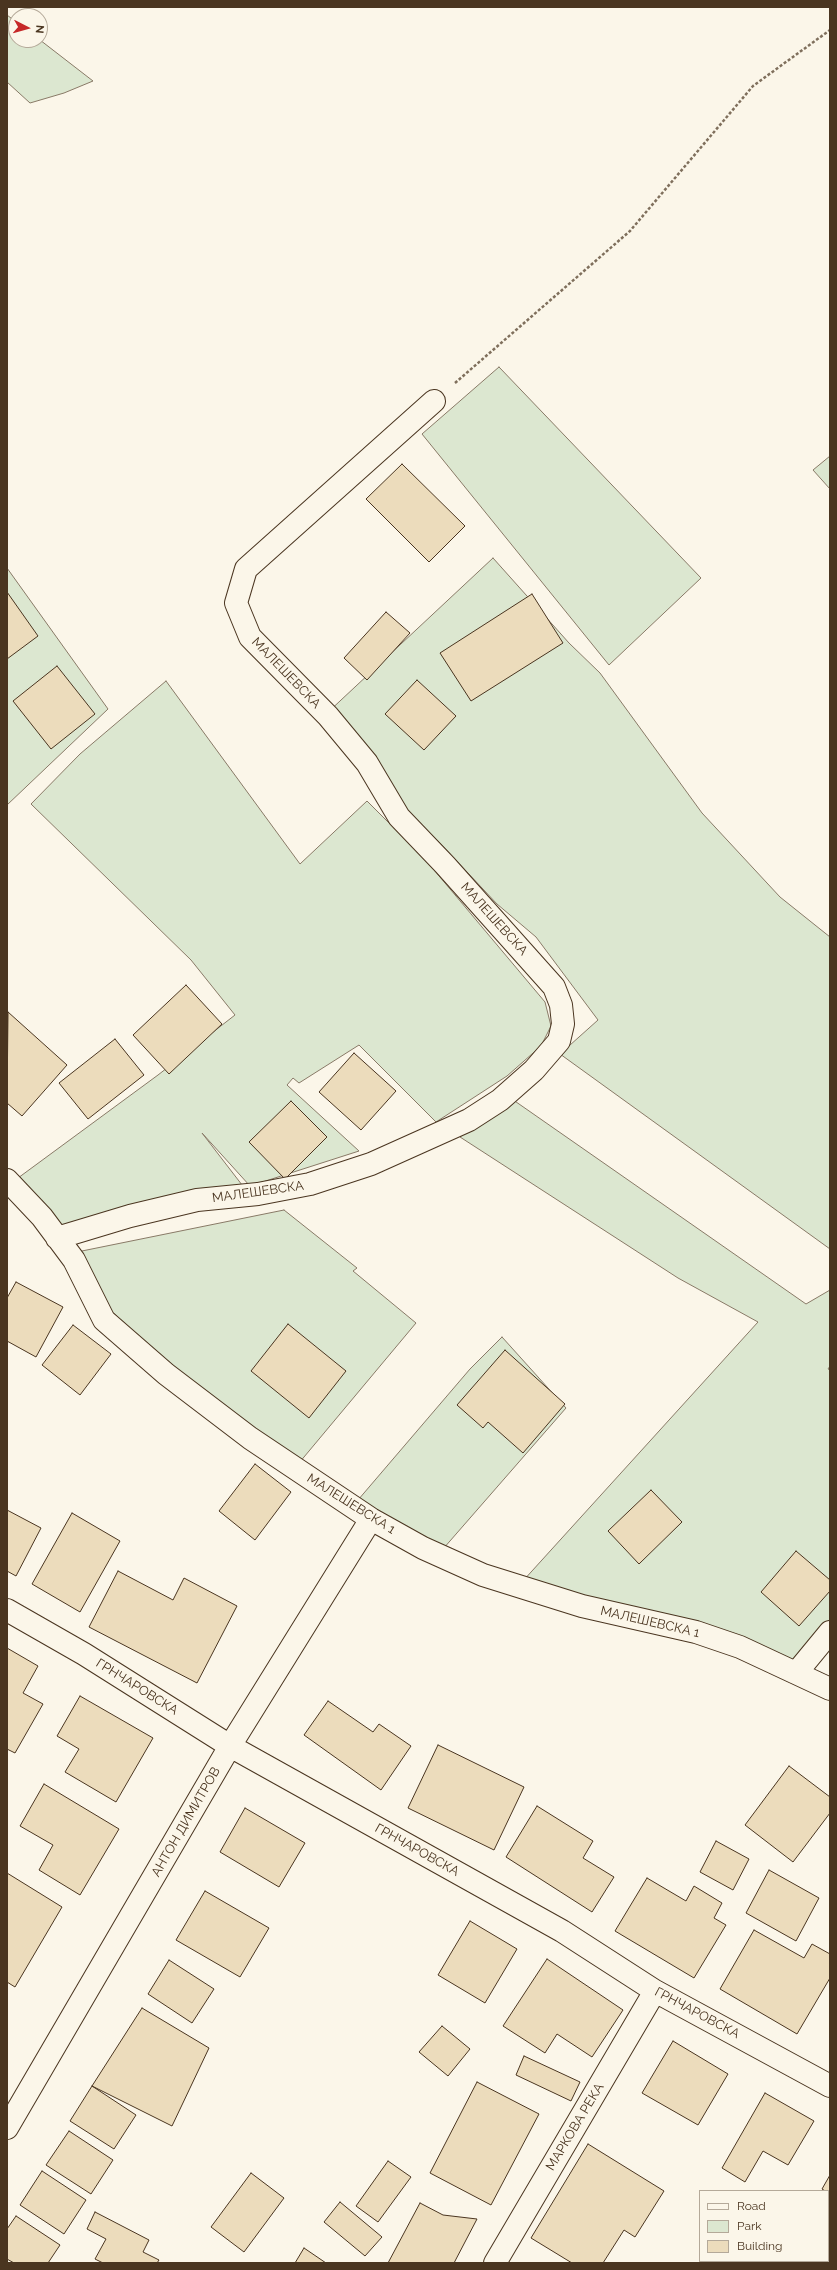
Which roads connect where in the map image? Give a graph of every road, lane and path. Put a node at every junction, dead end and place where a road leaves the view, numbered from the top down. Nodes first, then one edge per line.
1 (830, 30) edge
2 (434, 401) joint
3 (7, 1180) edge
4 (57, 1238) junction
5 (371, 1519) junction
6 (7, 1610) edge
7 (830, 1632) edge
8 (797, 1672) junction
9 (830, 1689) edge
10 (230, 1746) junction
11 (655, 1991) junction
12 (830, 2086) edge
13 (7, 2128) edge
14 (495, 2263) edge

1 - 2 path
2 - 4 street, МАЛЕШЕВСКА
3 - 4 street, МАЛЕШЕВСКА 1
4 - 5 street, МАЛЕШЕВСКА 1
5 - 8 street, МАЛЕШЕВСКА 1
5 - 10 street, АНТОН ДИМИТРОВ
6 - 10 street, ГРНЧАРОВСКА
7 - 8 street
8 - 9 street, МАЛЕШЕВСКА 1
10 - 11 street, ГРНЧАРОВСКА
10 - 13 street, АНТОН ДИМИТРОВ
11 - 12 street, ГРНЧАРОВСКА
11 - 14 street, МАРКОВА РЕКА

